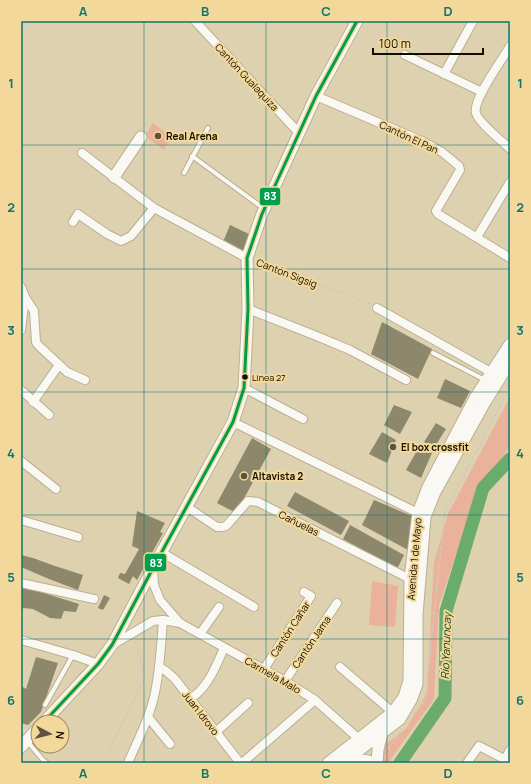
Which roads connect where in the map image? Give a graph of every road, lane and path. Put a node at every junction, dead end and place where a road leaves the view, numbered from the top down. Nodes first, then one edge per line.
1 (195, 21) edge
2 (356, 21) edge
3 (473, 21) edge
4 (510, 46) edge
5 (405, 56) dead end
6 (508, 56) edge
7 (444, 74) junction
8 (482, 92) junction
9 (316, 96) junction
10 (208, 128) dead end
11 (299, 133) junction
12 (141, 136) dead end
13 (510, 148) edge
14 (82, 153) dead end
15 (192, 156) junction
16 (184, 173) dead end
17 (114, 177) junction
18 (510, 182) edge
19 (154, 208) junction
20 (264, 208) junction
21 (73, 222) dead end
22 (477, 237) junction
23 (247, 258) junction
24 (510, 258) edge
25 (21, 286) edge
26 (25, 297) junction
27 (377, 308) joint
28 (22, 309) edge
29 (248, 309) junction
30 (21, 330) edge
31 (510, 344) edge
32 (433, 353) dead end
33 (510, 362) edge
34 (59, 365) junction
35 (492, 377) junction
36 (85, 380) dead end
37 (406, 380) dead end
38 (510, 387) edge
39 (244, 388) junction
40 (21, 390) edge
41 (33, 402) junction
42 (49, 415) dead end
43 (303, 419) dead end
44 (233, 422) junction
45 (21, 461) edge
46 (56, 489) dead end
47 (187, 507) junction
48 (418, 513) junction
49 (21, 520) edge
50 (78, 537) dead end
51 (161, 552) junction
52 (153, 568) junction
53 (415, 581) junction
54 (21, 583) edge
55 (304, 592) dead end
56 (94, 599) dead end
57 (337, 604) dead end
58 (219, 607) dead end
59 (254, 607) dead end
60 (163, 620) junction
61 (180, 623) junction
62 (131, 634) junction
63 (200, 634) junction
64 (21, 640) edge
65 (112, 645) junction
66 (224, 648) junction
67 (73, 655) junction
68 (98, 664) junction
69 (159, 667) junction
70 (340, 668) dead end
71 (264, 669) junction
72 (286, 681) junction
73 (190, 699) junction
74 (315, 700) junction
75 (248, 702) dead end
76 (45, 705) dead end
77 (51, 714) edge
78 (148, 717) junction
79 (402, 719) junction
80 (384, 730) junction
81 (216, 732) junction
82 (361, 742) junction
83 (24, 744) edge
84 (170, 744) dead end
85 (387, 750) dead end
86 (510, 750) edge
87 (107, 754) dead end
88 (130, 761) edge
89 (507, 761) edge
90 (47, 763) edge
91 (241, 763) edge
92 (328, 763) edge
93 (343, 763) edge
94 (377, 763) edge
95 (467, 763) edge

1 - 11 street, Cantón Gualaquiza
2 - 9 street
3 - 7 street
4 - 6 street
5 - 7 street
6 - 8 street
7 - 8 street
8 - 13 street
9 - 11 street
9 - 22 street, Cantón El Pan
10 - 15 lane
11 - 20 street
12 - 17 street
14 - 17 street, Cantón Sigsig
15 - 16 lane
15 - 20 lane
17 - 19 street, Cantón Sigsig
18 - 22 street
19 - 21 street
19 - 23 street, Cantón Sigsig
20 - 23 street
22 - 24 street, Cantón El Pan
23 - 27 path, Cantón Sigsig
23 - 29 street
25 - 26 street
26 - 28 street
26 - 34 street
27 - 35 street
28 - 30 street
29 - 37 street
29 - 39 street
31 - 35 street, Avenida 1 de Mayo
32 - 35 lane
33 - 35 street, Avenida 1 de Mayo
34 - 36 street
34 - 41 street
35 - 48 street, Avenida 1 de Mayo
35 - 53 street, Avenida 1 de Mayo
38 - 79 path
39 - 43 street
39 - 44 street
40 - 41 street
41 - 42 street
44 - 47 street
44 - 48 street
45 - 46 street
47 - 51 street
47 - 53 street, Cañuelas
48 - 53 street, Avenida 1 de Mayo
49 - 50 street
51 - 52 street
51 - 59 street
52 - 61 street, Carmela Malo
52 - 65 street
53 - 79 street, Avenida 1 de Mayo
54 - 56 street
55 - 71 street, Cantón Cañar
57 - 72 street, Cantón Jama
58 - 63 street
60 - 61 street, Carmela Malo
60 - 62 street, Carmela Malo
60 - 69 street
61 - 63 street, Carmela Malo
62 - 65 street, Carmela Malo
62 - 87 path
63 - 66 street, Carmela Malo
64 - 67 street
65 - 68 street
66 - 71 street, Carmela Malo
66 - 73 street
67 - 68 street
67 - 76 lane
68 - 77 street
69 - 73 street, Juan Idrovo
69 - 78 street
70 - 79 street
71 - 72 street, Carmela Malo
72 - 74 street, Carmela Malo
73 - 81 street, Juan Idrovo
74 - 82 street, Carmela Malo
74 - 91 street
75 - 81 street
78 - 84 street
78 - 88 street
79 - 80 street, Avenida 1 de Mayo
79 - 82 street, Avenida 1 de Mayo
79 - 85 path
80 - 82 street, Avenida 1 de Mayo
80 - 94 street
81 - 91 street, Juan Idrovo
82 - 92 street, Avenida 1 de Mayo
82 - 93 street, Avenida 1 de Mayo
82 - 94 street
83 - 90 lane
86 - 89 street
89 - 95 street
93 - 94 street

